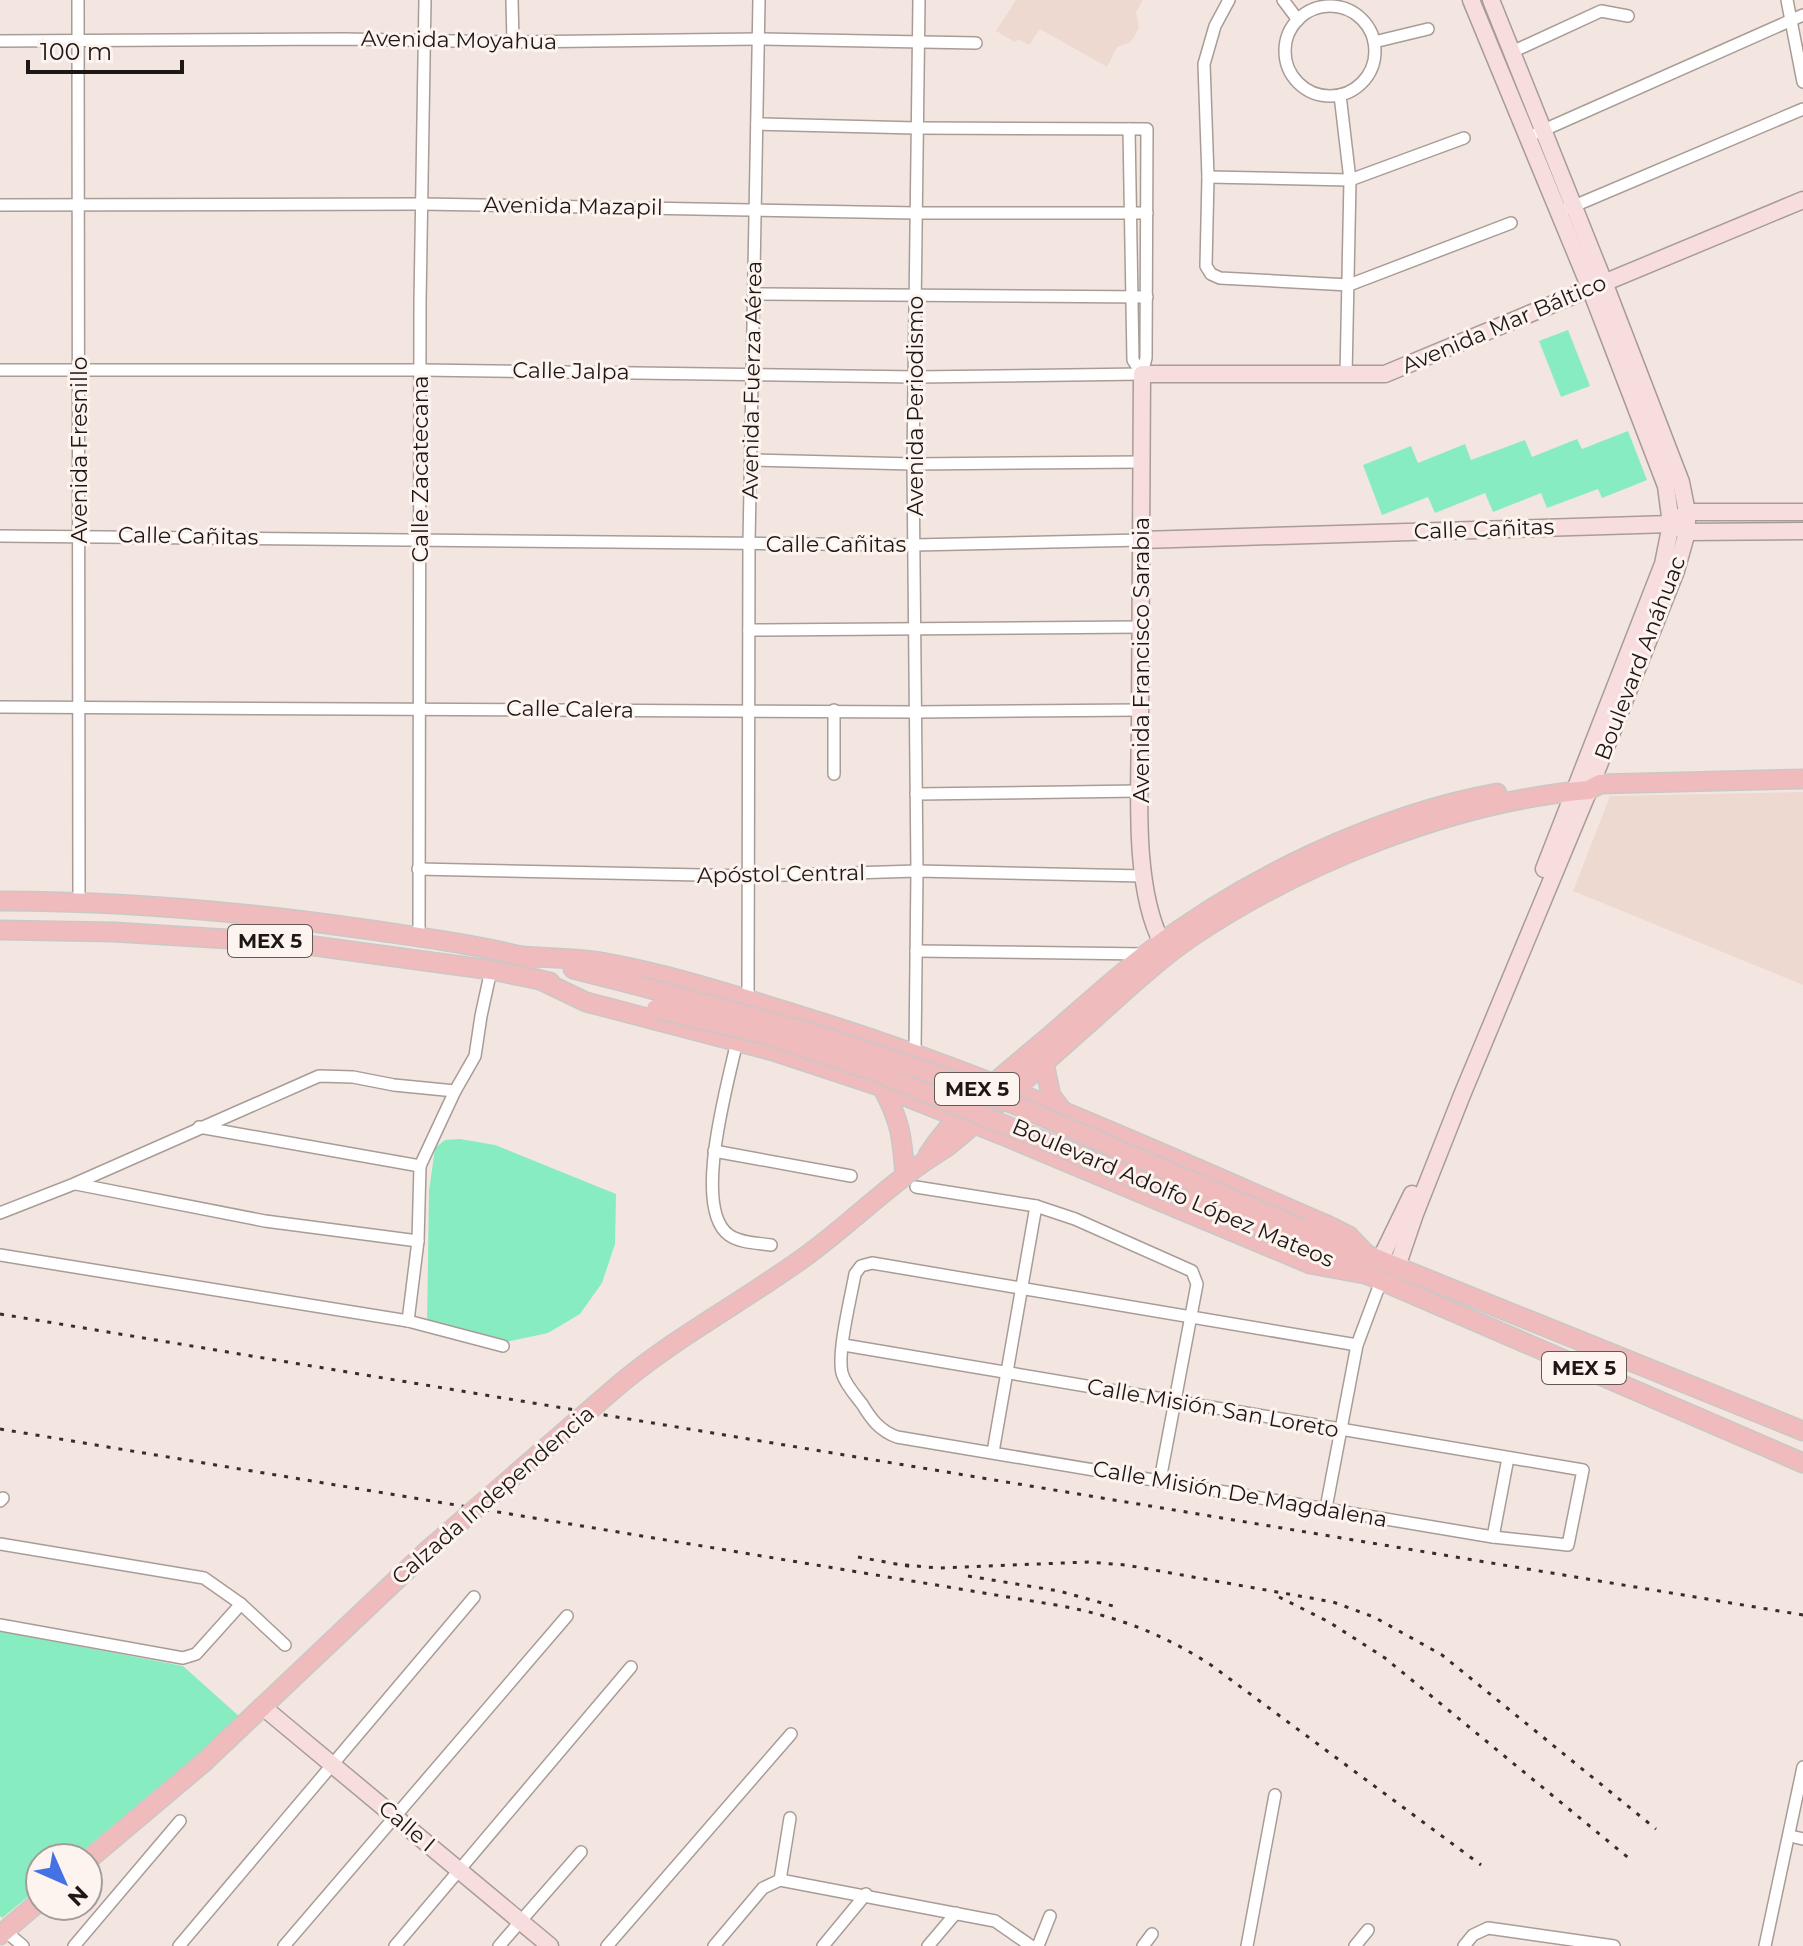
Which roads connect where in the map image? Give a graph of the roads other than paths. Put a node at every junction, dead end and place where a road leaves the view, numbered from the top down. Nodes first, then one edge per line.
1 (78, 0) edge
2 (425, 0) edge
3 (512, 0) edge
4 (759, 0) edge
5 (919, 0) edge
6 (1229, 0) edge
7 (1283, 0) edge
8 (1471, 0) edge
9 (1491, 0) edge
10 (1787, 0) edge
11 (1628, 16) dead end
12 (1797, 18) edge
13 (1298, 20) junction
14 (1428, 29) dead end
15 (758, 39) junction
16 (425, 40) junction
17 (918, 40) junction
18 (0, 41) edge
19 (78, 42) junction
20 (513, 42) junction
21 (1374, 42) junction
22 (976, 43) dead end
23 (1512, 52) junction
24 (1803, 82) edge
25 (1340, 95) junction
26 (1803, 109) edge
27 (757, 124) junction
28 (916, 128) junction
29 (1129, 129) junction
30 (1535, 133) junction
31 (1464, 138) dead end
32 (1208, 177) junction
33 (1350, 180) junction
34 (1803, 200) edge
35 (421, 204) junction
36 (0, 205) edge
37 (79, 205) junction
38 (755, 208) junction
39 (1566, 209) junction
40 (916, 213) junction
41 (1131, 213) junction
42 (1147, 213) junction
43 (1511, 223) dead end
44 (1349, 285) junction
45 (1597, 285) junction
46 (754, 294) junction
47 (915, 294) junction
48 (1132, 297) junction
49 (1147, 297) junction
50 (0, 370) edge
51 (78, 370) junction
52 (421, 370) junction
53 (753, 373) junction
54 (1142, 374) junction
55 (1346, 376) junction
56 (916, 377) junction
57 (752, 460) junction
58 (1142, 462) junction
59 (913, 464) junction
60 (1687, 512) junction
61 (1803, 512) edge
62 (1671, 524) junction
63 (1803, 531) edge
64 (1687, 532) junction
65 (80, 535) junction
66 (0, 536) edge
67 (420, 538) junction
68 (1142, 540) junction
69 (749, 543) junction
70 (914, 545) junction
71 (1140, 627) junction
72 (916, 629) junction
73 (749, 630) junction
74 (0, 707) edge
75 (79, 707) junction
76 (420, 708) junction
77 (749, 710) junction
78 (834, 710) junction
79 (1140, 710) junction
80 (915, 712) junction
81 (834, 774) dead end
82 (1803, 779) edge
83 (1587, 784) junction
84 (1140, 791) junction
85 (916, 794) junction
86 (418, 869) junction
87 (917, 871) junction
88 (750, 876) junction
89 (1143, 876) junction
90 (0, 901) edge
91 (79, 901) junction
92 (0, 930) edge
93 (419, 937) junction
94 (1162, 943) junction
95 (916, 951) junction
96 (1145, 954) junction
97 (521, 956) junction
98 (491, 970) junction
99 (538, 979) junction
100 (748, 999) junction
101 (737, 1041) junction
102 (915, 1052) junction
103 (1026, 1057) junction
104 (1044, 1062) junction
105 (975, 1074) junction
106 (995, 1082) junction
107 (882, 1087) junction
108 (1014, 1090) junction
109 (455, 1091) junction
110 (1065, 1112) junction
111 (966, 1121) junction
112 (199, 1127) junction
113 (1007, 1137) junction
114 (947, 1147) junction
115 (714, 1151) junction
116 (924, 1161) junction
117 (420, 1166) junction
118 (851, 1176) dead end
119 (911, 1181) junction
120 (74, 1184) junction
121 (1036, 1206) junction
122 (0, 1213) edge
123 (1298, 1235) junction
124 (418, 1241) junction
125 (771, 1245) dead end
126 (0, 1255) edge
127 (1381, 1260) junction
128 (1372, 1277) junction
129 (1023, 1290) junction
130 (1189, 1317) junction
131 (408, 1321) junction
132 (844, 1345) junction
133 (1357, 1345) junction
134 (503, 1346) dead end
135 (1008, 1373) junction
136 (1174, 1401) junction
137 (1341, 1429) junction
138 (1803, 1431) edge
139 (993, 1452) junction
140 (1508, 1458) junction
141 (1803, 1463) edge
142 (1160, 1480) junction
143 (1326, 1508) junction
144 (1493, 1537) junction
145 (0, 1544) edge
146 (1567, 1545) joint
147 (474, 1597) dead end
148 (241, 1604) junction
149 (567, 1616) dead end
150 (0, 1625) edge
151 (285, 1645) dead end
152 (631, 1667) dead end
153 (263, 1707) junction
154 (791, 1734) dead end
155 (332, 1764) junction
156 (1803, 1767) edge
157 (1275, 1795) dead end
158 (394, 1816) junction
159 (790, 1818) dead end
160 (180, 1821) dead end
161 (1790, 1836) junction
162 (1803, 1839) edge
163 (104, 1847) edge
164 (581, 1852) dead end
165 (459, 1870) junction
166 (780, 1880) junction
167 (866, 1894) junction
168 (24, 1913) edge
169 (956, 1913) junction
170 (1050, 1916) dead end
171 (520, 1921) junction
172 (2, 1930) edge
173 (1368, 1930) dead end
174 (1152, 1934) dead end
175 (1572, 1942) edge
176 (23, 1946) edge
177 (74, 1946) edge
178 (179, 1946) edge
179 (284, 1946) edge
180 (395, 1946) edge
181 (499, 1946) edge
182 (550, 1946) edge
183 (607, 1946) edge
184 (714, 1946) edge
185 (823, 1946) edge
186 (928, 1946) edge
187 (1031, 1946) edge
188 (1038, 1946) edge
189 (1143, 1946) edge
190 (1247, 1946) edge
191 (1355, 1946) edge
192 (1464, 1946) edge
193 (1614, 1946) edge
194 (1765, 1946) edge

1 - 19 street, Avenida Fresnillo
2 - 16 street, Calle Zacatecana
3 - 20 street
4 - 15 street, Avenida Fuerza Aérea
5 - 17 street, Avenida Periodismo
6 - 32 street
7 - 13 street
8 - 30 street, Boulevard Anáhuac
9 - 23 street, Boulevard Anáhuac
10 - 12 street
11 - 23 street
12 - 24 street
12 - 30 street
13 - 21 street
13 - 25 street
14 - 21 street
15 - 17 street, Avenida Moyahua
15 - 20 street, Avenida Moyahua
15 - 27 street, Avenida Fuerza Aérea
16 - 19 street, Avenida Moyahua
16 - 20 street, Avenida Moyahua
16 - 35 street, Calle Zacatecana
17 - 22 street, Avenida Moyahua
17 - 28 street, Avenida Periodismo
18 - 19 street, Avenida Moyahua
19 - 37 street, Avenida Fresnillo
21 - 25 street
23 - 30 street, Boulevard Anáhuac
25 - 33 street
26 - 39 street
27 - 28 street
27 - 38 street, Avenida Fuerza Aérea
28 - 29 street
28 - 40 street, Avenida Periodismo
29 - 41 street, Avenida Francisco Sarabia
29 - 42 street, Avenida Francisco Sarabia
30 - 39 street, Boulevard Anáhuac
31 - 33 street
32 - 33 street
32 - 44 street
33 - 44 street
34 - 45 street, Avenida Mar Báltico
35 - 37 street, Avenida Mazapil
35 - 38 street, Avenida Mazapil
35 - 52 street, Calle Zacatecana
36 - 37 street, Avenida Mazapil
37 - 51 street, Avenida Fresnillo
38 - 40 street, Avenida Mazapil
38 - 46 street, Avenida Fuerza Aérea
39 - 45 street, Boulevard Anáhuac
40 - 41 street, Avenida Mazapil
40 - 47 street, Avenida Periodismo
41 - 42 street, Avenida Mazapil
41 - 48 street, Avenida Francisco Sarabia
42 - 49 street, Avenida Francisco Sarabia
43 - 44 street
44 - 55 street
45 - 55 street, Avenida Mar Báltico
45 - 60 street, Boulevard Anáhuac
45 - 62 street, Boulevard Anáhuac
46 - 47 street
46 - 53 street, Avenida Fuerza Aérea
47 - 48 street
47 - 56 street, Avenida Periodismo
48 - 49 street
48 - 54 street, Avenida Francisco Sarabia
49 - 54 street, Avenida Francisco Sarabia
50 - 51 street, Calle Jalpa
51 - 52 street, Calle Jalpa
51 - 65 street, Avenida Fresnillo
52 - 53 street, Calle Jalpa
52 - 67 street, Calle Zacatecana
53 - 56 street, Calle Jalpa
53 - 57 street, Avenida Fuerza Aérea
54 - 55 street, Avenida Mar Báltico
54 - 56 street, Calle Jalpa
54 - 58 street, Avenida Francisco Sarabia
56 - 59 street, Avenida Periodismo
57 - 59 street
57 - 69 street, Avenida Fuerza Aérea
58 - 59 street
58 - 68 street, Avenida Francisco Sarabia
59 - 70 street, Avenida Periodismo
60 - 61 street
60 - 62 street
60 - 64 street, Boulevard Anáhuac
62 - 64 street
62 - 68 street, Calle Cañitas
62 - 83 street, Boulevard Anáhuac
63 - 64 street
64 - 83 street, Boulevard Anáhuac
65 - 66 street, Calle Cañitas
65 - 67 street, Calle Cañitas
65 - 75 street, Avenida Fresnillo
67 - 69 street, Calle Cañitas
67 - 76 street, Calle Zacatecana
68 - 70 street, Calle Cañitas
68 - 71 street, Avenida Francisco Sarabia
69 - 70 street, Calle Cañitas
69 - 73 street, Avenida Fuerza Aérea
70 - 72 street, Avenida Periodismo
71 - 72 street
71 - 79 street, Avenida Francisco Sarabia
72 - 73 street
72 - 80 street, Avenida Periodismo
73 - 77 street, Avenida Fuerza Aérea
74 - 75 street, Calle Calera
75 - 76 street, Calle Calera
75 - 91 street, Avenida Fresnillo
76 - 77 street, Calle Calera
76 - 86 street, Calle Zacatecana
77 - 78 street, Calle Calera
77 - 88 street, Avenida Fuerza Aérea
78 - 80 street, Calle Calera
78 - 81 street
79 - 80 street, Calle Calera
79 - 84 street, Avenida Francisco Sarabia
80 - 85 street, Avenida Periodismo
82 - 83 main road, Calzada Independencia
83 - 94 main road, Calzada Independencia
83 - 104 main road, Calzada Independencia
83 - 127 street, Boulevard Anáhuac
84 - 85 street
84 - 89 street, Avenida Francisco Sarabia
85 - 87 street, Avenida Periodismo
86 - 88 street, Apóstol Central
86 - 93 street, Calle Zacatecana
87 - 88 street, Apóstol Central
87 - 89 street, Apóstol Central
87 - 95 street, Avenida Periodismo
88 - 100 street, Avenida Fuerza Aérea
89 - 94 street, Avenida Francisco Sarabia
90 - 91 main road, Boulevard Adolfo López Mateos / MEX 5
91 - 93 main road, Boulevard Adolfo López Mateos / MEX 5
92 - 98 main road, Boulevard Adolfo López Mateos / MEX 5
93 - 97 main road, Boulevard Adolfo López Mateos / MEX 5
94 - 96 main road, Calzada Independencia
95 - 96 street
95 - 102 street, Avenida Periodismo
96 - 103 main road, Calzada Independencia
97 - 100 main road
97 - 123 main road, Boulevard Adolfo López Mateos / MEX 5, bridge
98 - 99 main road, Boulevard Adolfo López Mateos / MEX 5
98 - 109 street
99 - 101 main road
99 - 123 main road, Boulevard Adolfo López Mateos / MEX 5, bridge
100 - 102 main road
101 - 107 main road
101 - 115 street
102 - 105 main road
103 - 105 main road
103 - 106 main road, Calzada Independencia
104 - 108 main road, Calzada Independencia
104 - 110 main road
105 - 106 main road
106 - 108 main road
106 - 111 main road, Calzada Independencia
107 - 111 main road
107 - 119 main road
108 - 110 main road
108 - 111 main road, Calzada Independencia
109 - 112 street
109 - 117 street
110 - 127 main road
111 - 113 main road
111 - 114 main road, Calzada Independencia
111 - 116 main road, Calzada Independencia
112 - 117 street
112 - 120 street
113 - 114 main road
113 - 128 main road
114 - 116 main road, Calzada Independencia
115 - 118 street
115 - 125 street
116 - 119 main road, Calzada Independencia
117 - 124 street
119 - 121 street
119 - 153 main road, Calzada Independencia, bridge
120 - 122 street
120 - 124 street
121 - 129 street
121 - 130 street
123 - 127 main road, Boulevard Adolfo López Mateos / MEX 5
123 - 128 main road, Boulevard Adolfo López Mateos / MEX 5
124 - 131 street
126 - 131 street
127 - 138 main road, Boulevard Adolfo López Mateos / MEX 5
128 - 133 street
128 - 141 main road, Boulevard Adolfo López Mateos / MEX 5
129 - 130 street
129 - 132 street, Calle Misión De Magdalena
129 - 135 street
130 - 133 street
130 - 136 street
131 - 134 street
132 - 135 street, Calle Misión San Loreto
132 - 139 street, Calle Misión De Magdalena
133 - 137 street
135 - 136 street, Calle Misión San Loreto
135 - 139 street
136 - 137 street, Calle Misión San Loreto
136 - 142 street
137 - 140 street, Calle Misión San Loreto
137 - 143 street
139 - 142 street, Calle Misión De Magdalena
140 - 144 street
140 - 146 street, Calle Misión San Loreto
142 - 143 street, Calle Misión De Magdalena
143 - 144 street, Calle Misión De Magdalena
144 - 146 street, Calle Misión De Magdalena
145 - 148 street
147 - 155 street
148 - 150 street
148 - 151 street
149 - 158 street
152 - 165 street
153 - 155 street, Calle I
153 - 163 main road, Calzada Independencia
154 - 183 street
155 - 158 street, Calle I
155 - 178 street
156 - 161 street
157 - 190 street
158 - 165 street, Calle I
158 - 179 street
159 - 166 street
160 - 177 street
161 - 162 street
161 - 194 street
164 - 171 street
165 - 171 street, Calle I
165 - 180 street
166 - 167 street
166 - 184 street
167 - 169 street
167 - 185 street
168 - 172 main road
169 - 186 street
169 - 187 street
170 - 188 street
171 - 181 street
171 - 182 street, Calle I
172 - 176 street
173 - 191 street
174 - 189 street
175 - 192 street
175 - 193 street

